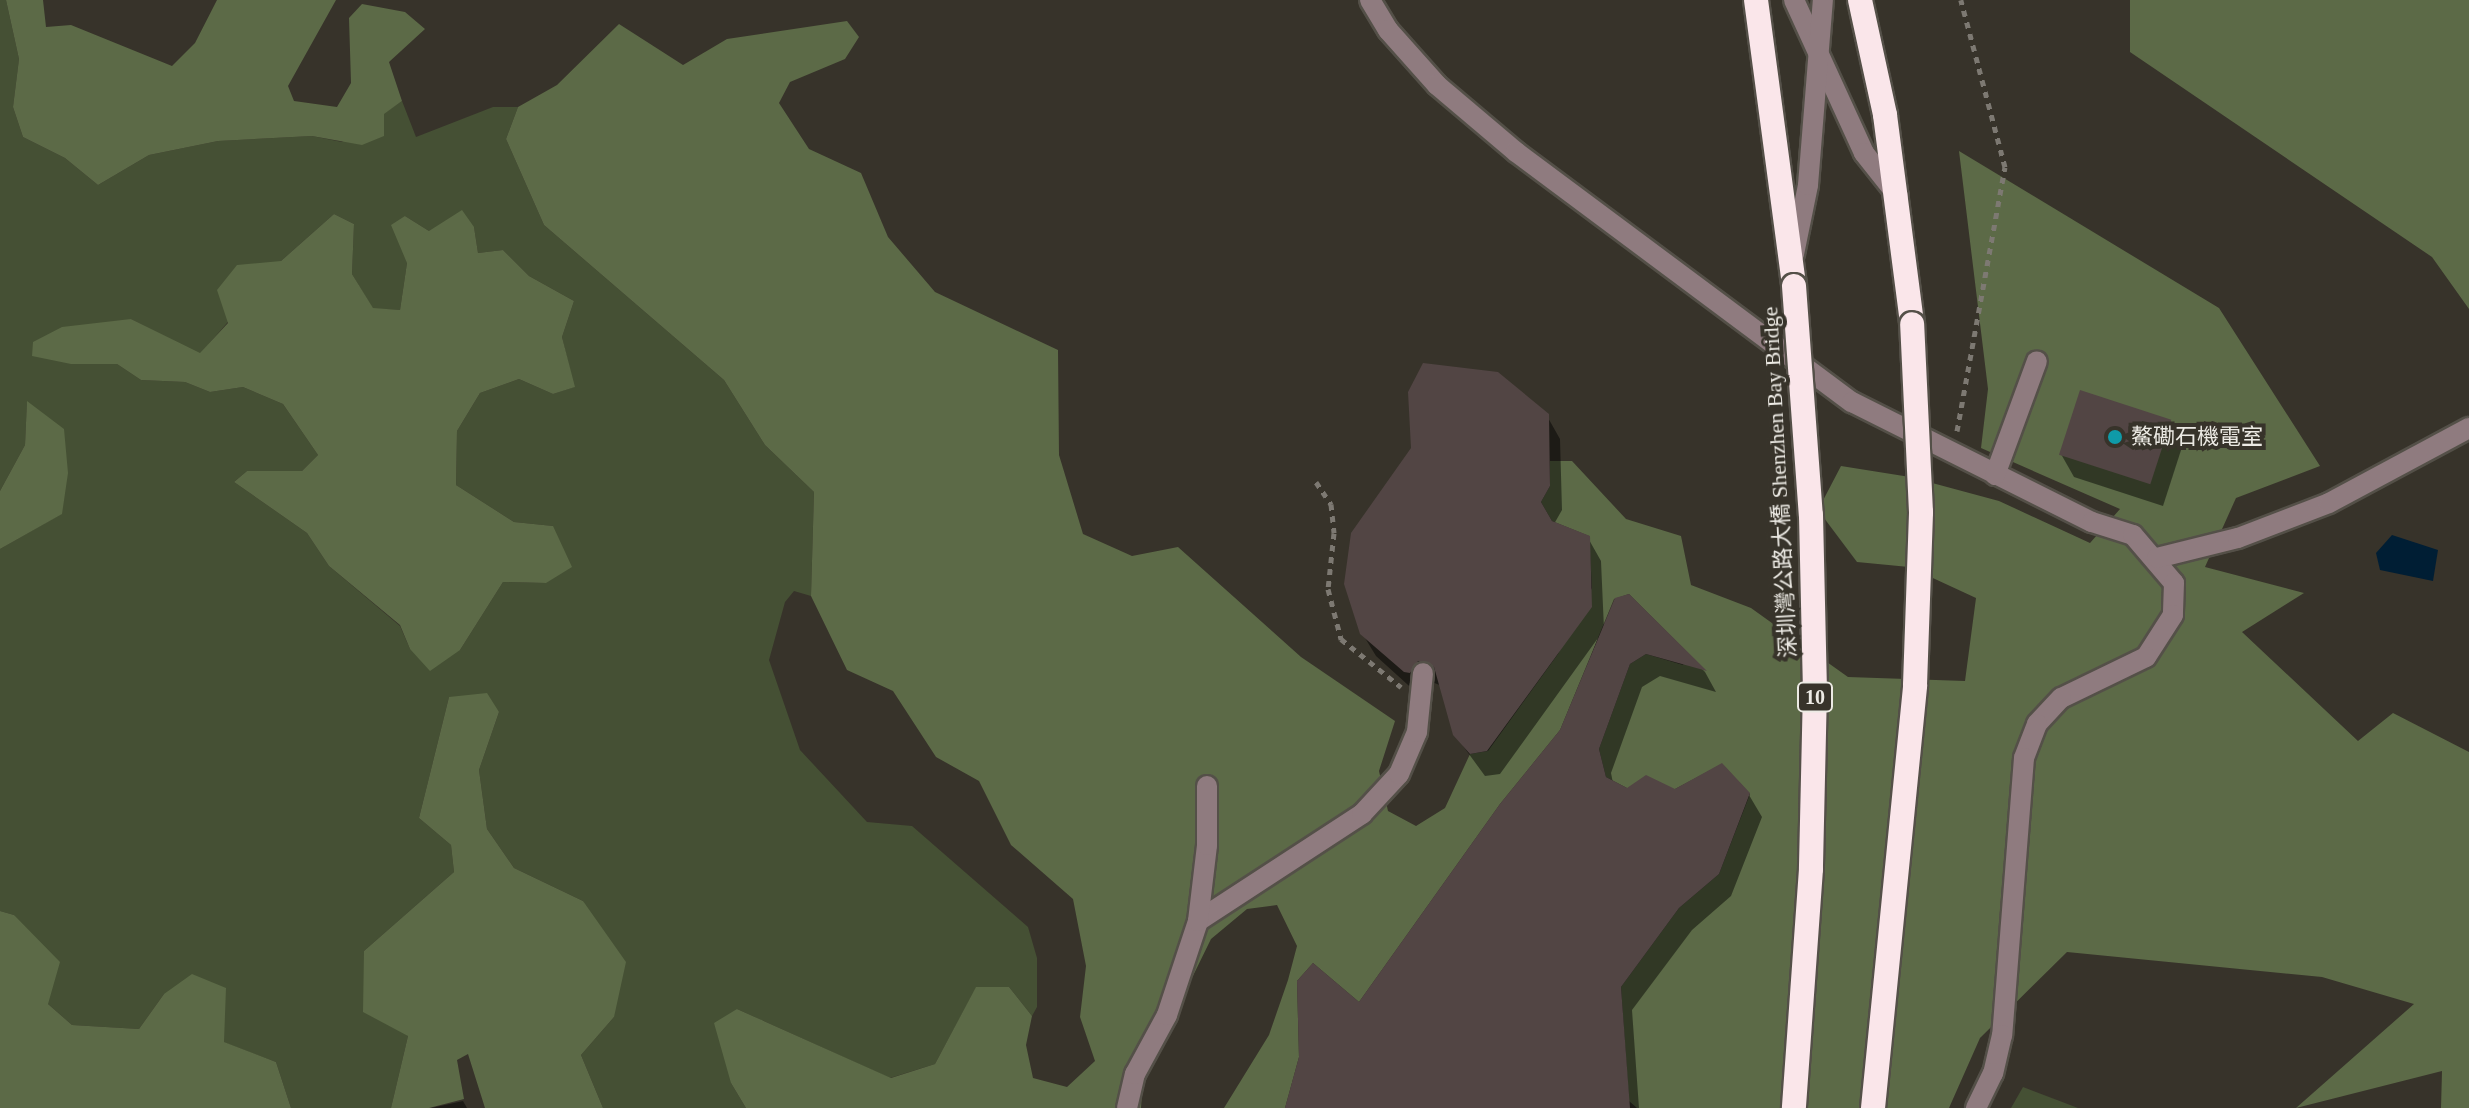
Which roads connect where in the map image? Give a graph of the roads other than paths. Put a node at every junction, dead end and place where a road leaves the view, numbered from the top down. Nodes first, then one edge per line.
1 (1370, 0) edge
2 (1756, 0) edge
3 (1794, 0) edge
4 (1823, 0) edge
5 (1860, 0) edge
6 (1818, 53) junction
7 (1898, 196) junction
8 (1793, 276) junction
9 (2037, 361) dead end
10 (2469, 428) edge
11 (1995, 475) junction
12 (2157, 558) junction
13 (1423, 673) dead end
14 (1207, 786) dead end
15 (1198, 921) junction
16 (1127, 1108) edge
17 (1794, 1108) edge
18 (1873, 1108) edge
19 (1976, 1108) edge

1 - 11 street
2 - 8 highway, 10
3 - 6 street
4 - 6 street
5 - 7 highway
6 - 7 street
6 - 8 street
7 - 18 highway, bridge
8 - 17 highway, 深圳灣公路大橋 Shenzhen Bay Bridge / 10, bridge
9 - 11 street
10 - 12 street
11 - 12 street
12 - 19 street
13 - 15 street
14 - 15 street
15 - 16 street

